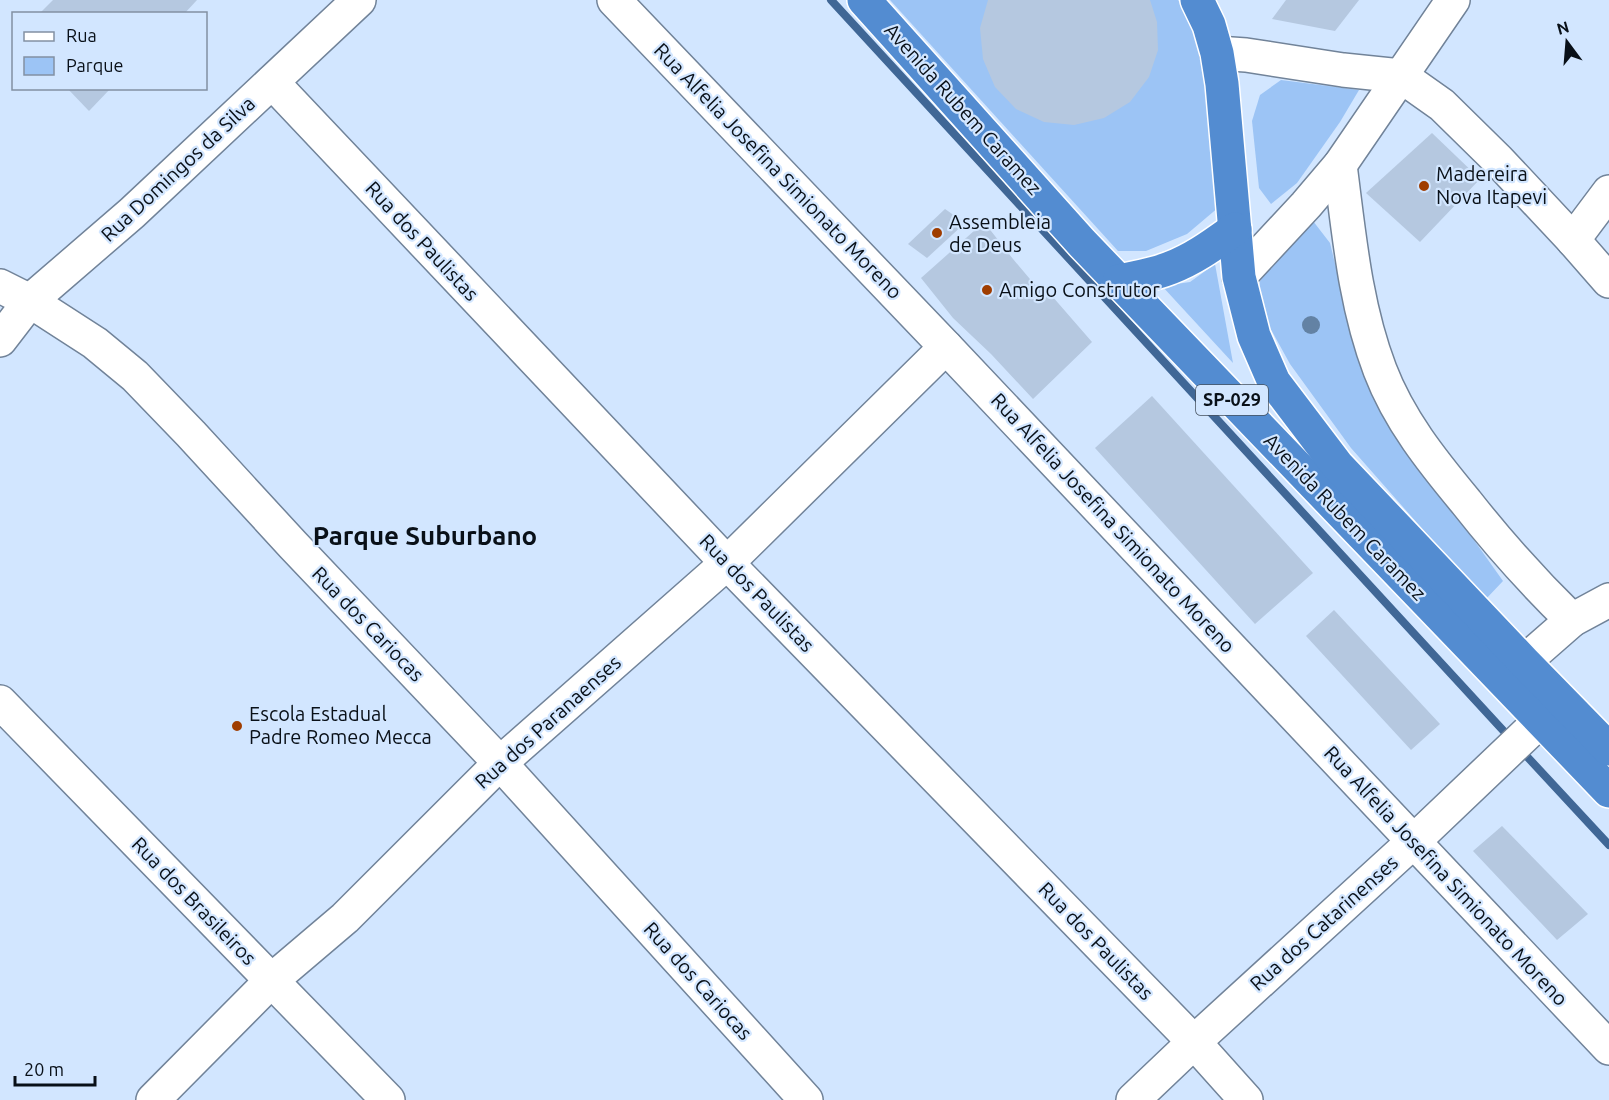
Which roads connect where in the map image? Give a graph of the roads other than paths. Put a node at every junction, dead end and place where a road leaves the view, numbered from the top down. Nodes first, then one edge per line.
1 (359, 0) edge
2 (614, 0) edge
3 (864, 0) edge
4 (1197, 0) edge
5 (1453, 0) edge
6 (1217, 53) junction
7 (1401, 76) junction
8 (272, 82) junction
9 (1340, 165) junction
10 (1609, 192) edge
11 (1234, 229) junction
12 (1573, 240) junction
13 (1239, 277) junction
14 (1119, 281) junction
15 (1609, 281) edge
16 (0, 286) edge
17 (30, 301) junction
18 (0, 340) edge
19 (946, 347) junction
20 (727, 563) junction
21 (1609, 600) edge
22 (1572, 620) junction
23 (1524, 662) junction
24 (0, 702) edge
25 (1534, 726) junction
26 (1609, 748) edge
27 (501, 763) junction
28 (1609, 791) edge
29 (1413, 841) junction
30 (272, 980) junction
31 (1194, 1042) junction
32 (1609, 1048) edge
33 (153, 1100) edge
34 (388, 1100) edge
35 (806, 1100) edge
36 (1133, 1100) edge
37 (1246, 1100) edge

1 - 8 street, Rua Domingos da Silva
2 - 19 street, Rua Alfelia Josefina Simionato Moreno
3 - 14 highway, Avenida Rubem Caramez / SP-029
4 - 6 highway, Avenida Rubem Caramez / SP-029
5 - 7 street
6 - 7 street
6 - 11 highway, Avenida Rubem Caramez / SP-029
7 - 9 street
7 - 12 street
8 - 17 street, Rua Domingos da Silva
8 - 20 street, Rua dos Paulistas
9 - 13 street
9 - 22 street
10 - 12 street
11 - 13 highway, Avenida Rubem Caramez / SP-029
11 - 14 highway
12 - 15 street
13 - 23 highway, Avenida Rubem Caramez / SP-029
14 - 25 highway, Avenida Rubem Caramez / SP-029
16 - 17 street, Rua dos Cariocas
17 - 18 street, Rua Domingos da Silva
17 - 27 street, Rua dos Cariocas
19 - 20 street, Rua dos Paranaenses
19 - 29 street, Rua Alfelia Josefina Simionato Moreno
20 - 27 street, Rua dos Paranaenses
20 - 31 street, Rua dos Paulistas
21 - 22 street
22 - 23 street
23 - 26 highway, Avenida Rubem Caramez / SP-029
24 - 30 street, Rua dos Brasileiros
25 - 28 highway, Avenida Rubem Caramez / SP-029
25 - 29 street, Rua dos Catarinenses
27 - 30 street, Rua dos Paranaenses
27 - 35 street, Rua dos Cariocas
29 - 31 street, Rua dos Catarinenses
29 - 32 street, Rua Alfelia Josefina Simionato Moreno
30 - 33 street, Rua dos Paranaenses
30 - 34 street, Rua dos Brasileiros
31 - 36 street, Rua dos Catarinenses
31 - 37 street, Rua dos Paulistas

